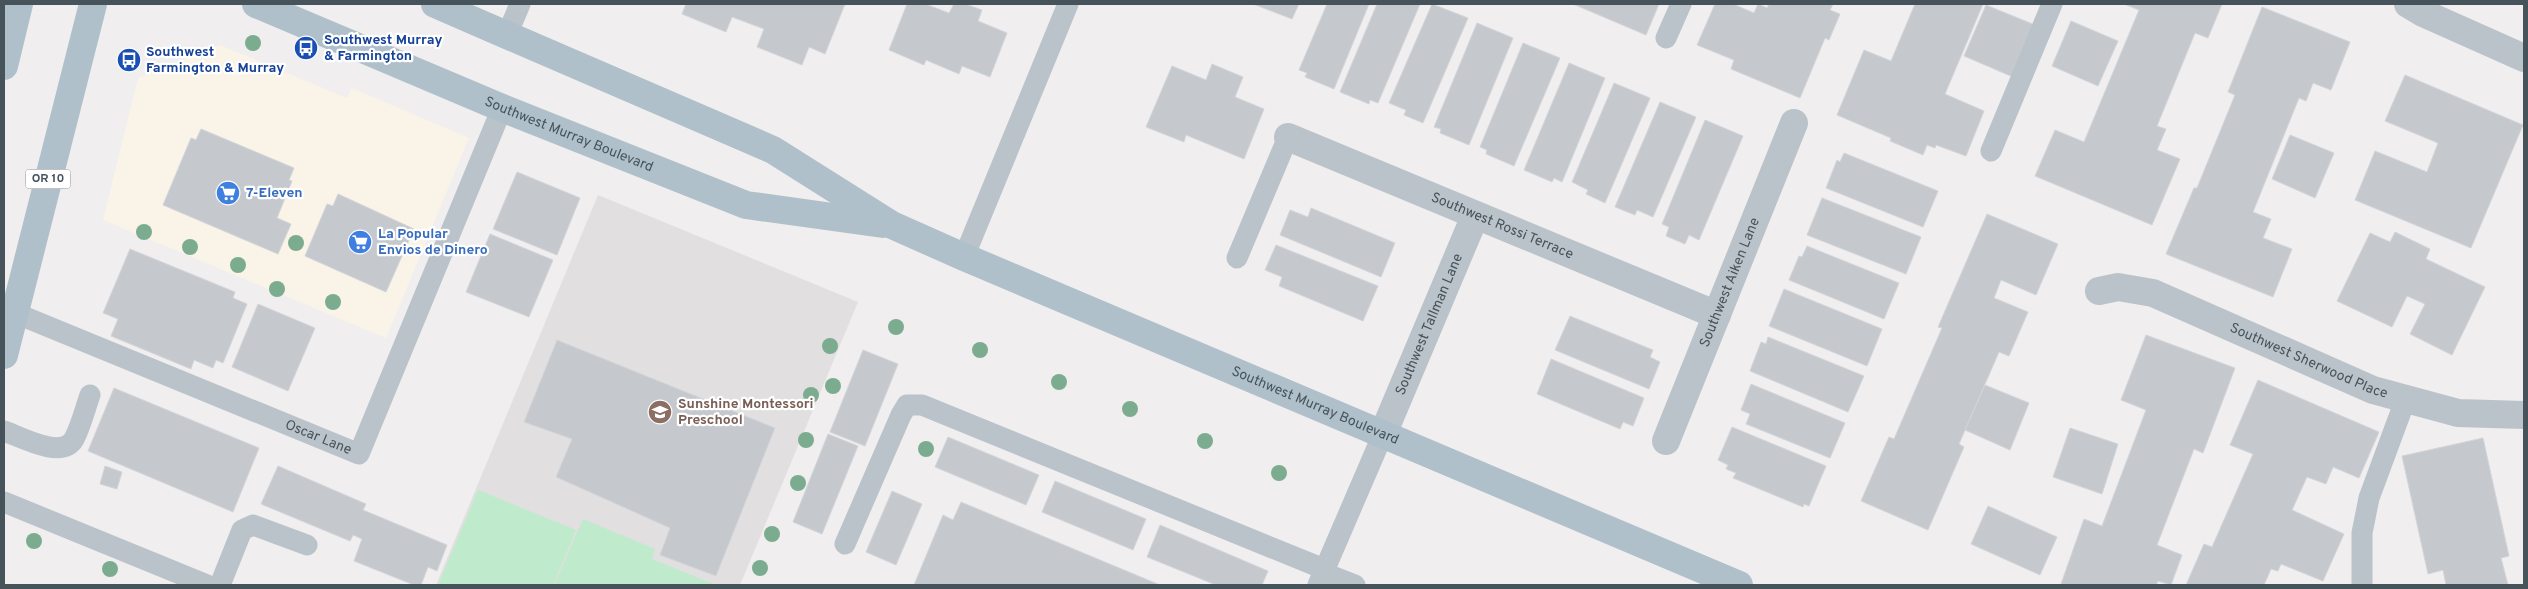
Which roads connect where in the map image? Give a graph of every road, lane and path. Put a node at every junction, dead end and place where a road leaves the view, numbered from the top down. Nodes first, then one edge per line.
1 (19, 4) edge
2 (93, 4) edge
3 (256, 4) edge
4 (434, 4) edge
5 (520, 4) edge
6 (1068, 4) edge
7 (1681, 4) edge
8 (2052, 4) edge
9 (2408, 4) edge
10 (507, 35) junction
11 (1666, 38) dead end
12 (2524, 58) edge
13 (4, 66) edge
14 (502, 108) junction
15 (1794, 124) dead end
16 (1288, 137) joint
17 (1991, 151) dead end
18 (1475, 216) junction
19 (892, 225) junction
20 (964, 258) junction
21 (1237, 258) dead end
22 (2100, 291) dead end
23 (15, 312) junction
24 (1717, 315) junction
25 (4, 355) edge
26 (90, 395) dead end
27 (2406, 398) junction
28 (2524, 415) edge
29 (4, 431) edge
30 (1383, 434) junction
31 (1666, 441) dead end
32 (4, 502) edge
33 (845, 544) dead end
34 (307, 545) dead end
35 (1322, 576) edge
36 (208, 585) edge
37 (220, 585) edge
38 (1355, 585) edge
39 (1739, 585) edge
40 (2362, 585) edge

1 - 13 main road
2 - 23 main road, OR 10
3 - 14 main road, Southwest Murray Boulevard
4 - 10 main road, Southwest Murray Boulevard
5 - 10 lane
6 - 20 lane
7 - 11 lane
8 - 17 lane
9 - 12 street
10 - 19 main road, Southwest Murray Boulevard
14 - 19 main road, Southwest Murray Boulevard
14 - 23 lane, Oscar Lane
15 - 24 street, Southwest Aiken Lane
16 - 18 street, Southwest Rossi Terrace
16 - 21 lane
18 - 24 street, Southwest Rossi Terrace
18 - 30 street, Southwest Tallman Lane
19 - 20 main road, Southwest Murray Boulevard
20 - 30 main road, Southwest Murray Boulevard
22 - 27 street, Southwest Sherwood Place
23 - 25 main road, OR 10
24 - 31 street, Southwest Aiken Lane
26 - 29 lane
27 - 28 street, Southwest Sherwood Place
27 - 40 lane
30 - 35 lane
30 - 39 main road, Southwest Murray Boulevard
32 - 36 lane
33 - 35 lane
34 - 37 lane
35 - 38 lane

